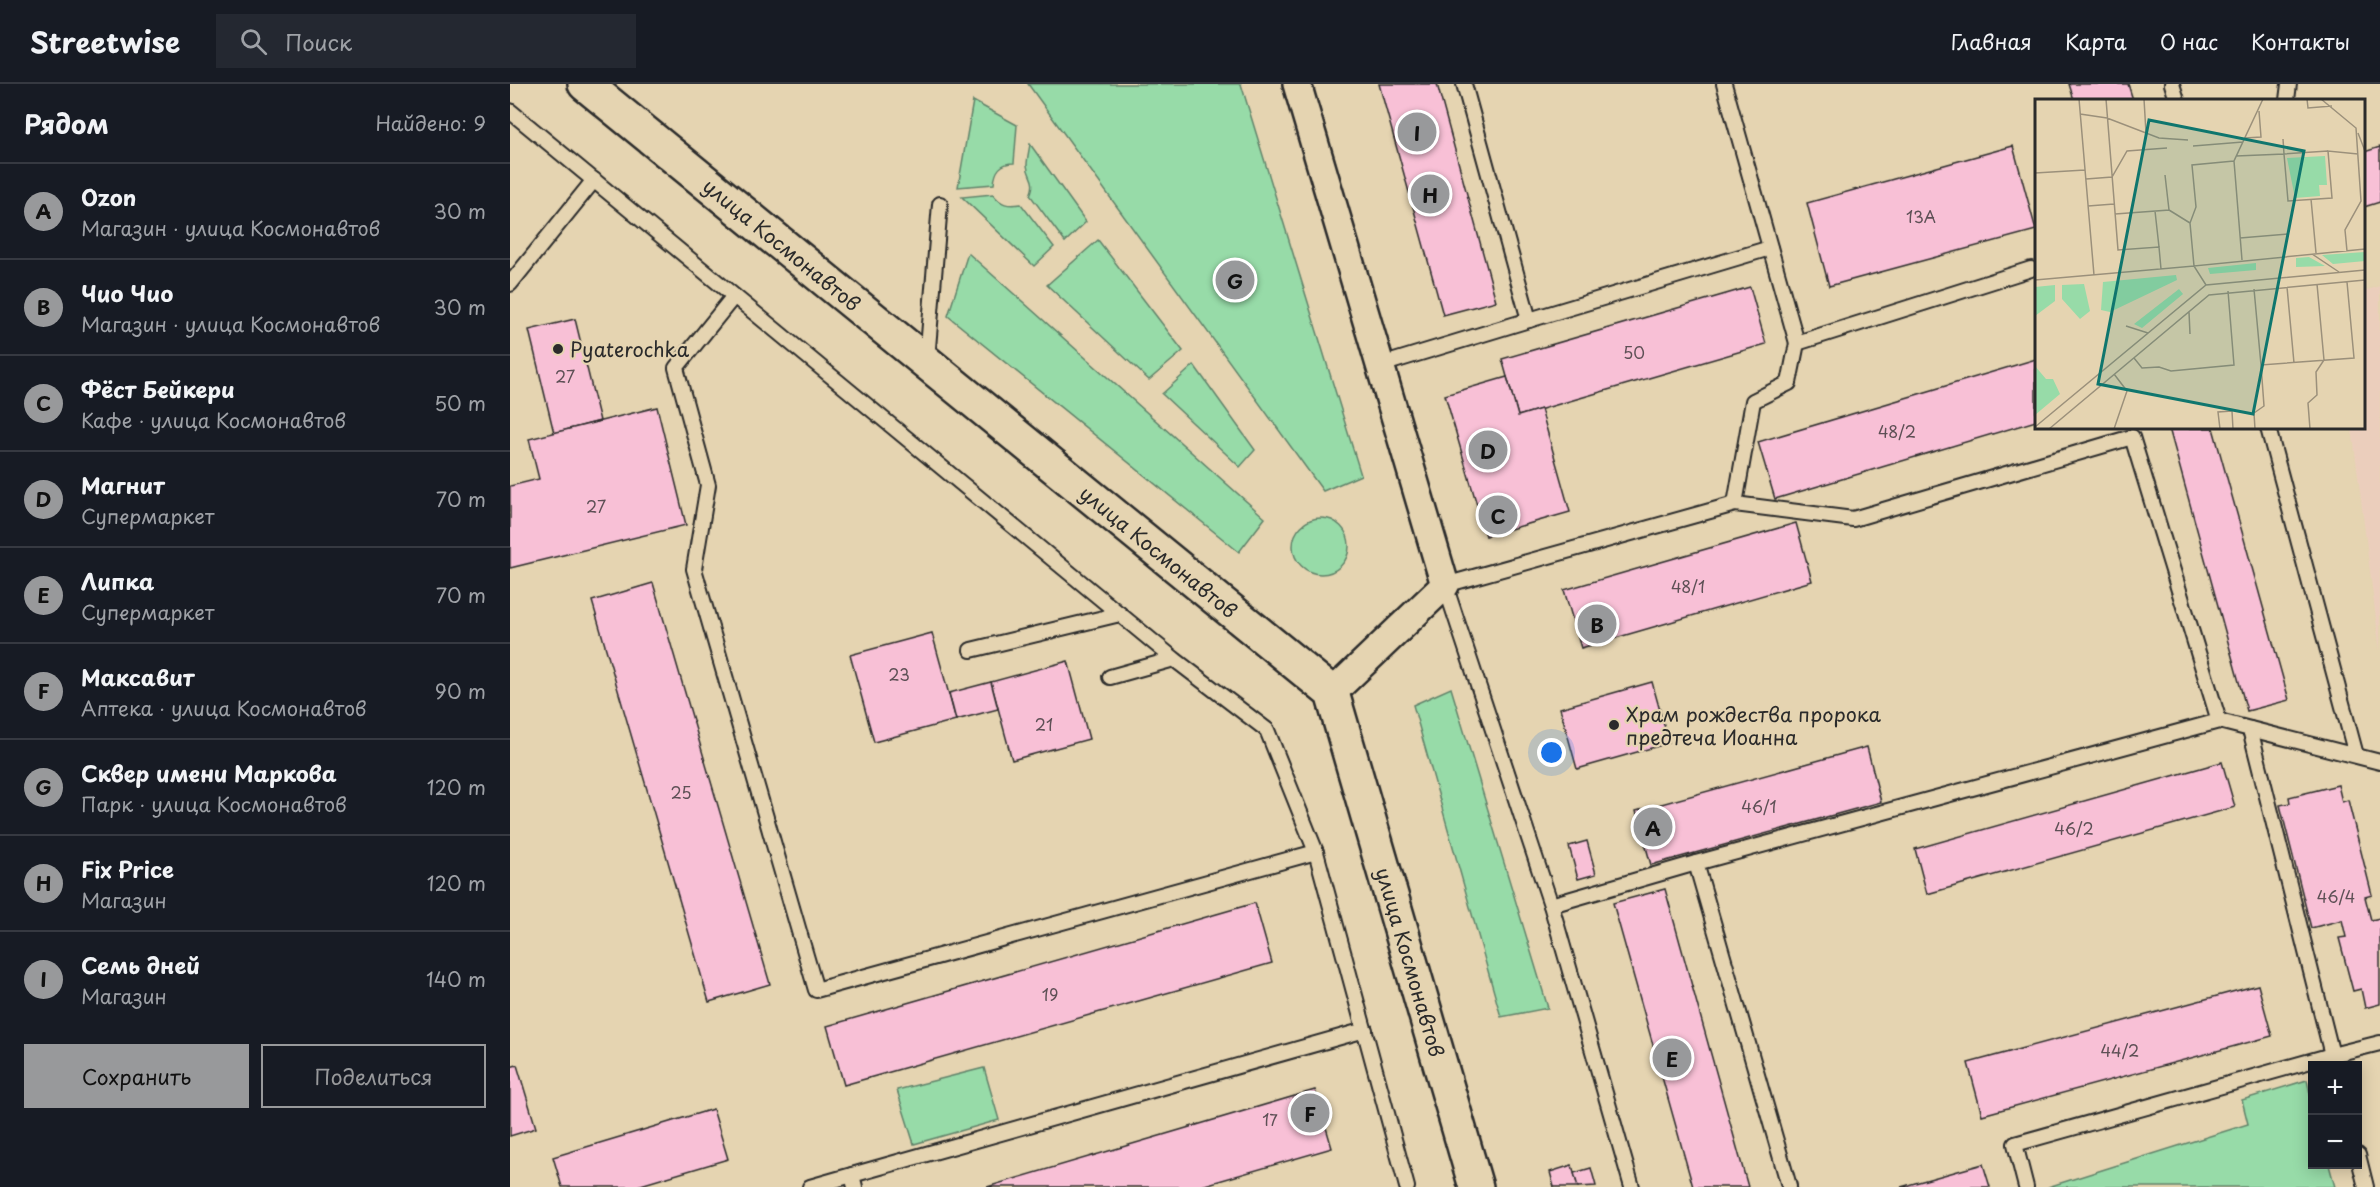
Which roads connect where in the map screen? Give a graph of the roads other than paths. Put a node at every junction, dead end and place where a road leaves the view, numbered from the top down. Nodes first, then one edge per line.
1 (585, 84) edge
2 (1297, 84) edge
3 (1464, 84) edge
4 (1724, 84) edge
5 (2172, 84) edge
6 (2289, 84) edge
7 (2177, 99) edge
8 (2287, 99) edge
9 (510, 111) edge
10 (594, 180) junction
11 (940, 204) dead end
12 (1770, 248) junction
13 (2031, 269) dead end
14 (510, 284) edge
15 (734, 296) junction
16 (1529, 320) junction
17 (1797, 343) junction
18 (927, 362) junction
19 (1381, 365) junction
20 (2268, 429) edge
21 (1735, 504) junction
22 (1445, 585) junction
23 (1120, 614) junction
24 (970, 650) dead end
25 (1174, 659) junction
26 (1110, 677) dead end
27 (1332, 693) junction
28 (2219, 721) junction
29 (2250, 729) junction
30 (2356, 756) junction
31 (2380, 762) edge
32 (1316, 852) junction
33 (1696, 863) junction
34 (1551, 905) junction
35 (1365, 1030) junction
36 (2380, 1043) edge
37 (2333, 1060) edge
38 (2362, 1169) edge
39 (854, 1181) edge
40 (1789, 1186) edge
41 (810, 1187) edge
42 (1407, 1187) edge
43 (1476, 1187) edge
44 (1632, 1187) edge
45 (2026, 1187) edge
46 (2366, 1187) edge

1 - 18 main road, улица Космонавтов
2 - 19 street
3 - 16 lane
4 - 12 lane
5 - 7 lane
6 - 8 lane
9 - 10 lane
10 - 14 lane
10 - 15 lane
11 - 18 lane
12 - 16 lane
12 - 17 lane
13 - 17 lane
15 - 23 lane
15 - 32 lane
16 - 19 lane
17 - 21 lane
18 - 27 main road, улица Космонавтов
19 - 22 street
20 - 30 lane
21 - 22 lane
21 - 28 lane
22 - 27 street
22 - 34 lane
23 - 24 lane
23 - 25 lane
25 - 26 lane
25 - 32 lane
27 - 43 main road, улица Космонавтов
28 - 29 lane
28 - 33 lane
29 - 30 lane
29 - 37 lane
30 - 31 lane
32 - 35 lane
33 - 34 lane
33 - 40 lane
34 - 44 lane
35 - 39 lane
35 - 42 lane
36 - 37 lane
37 - 45 lane
38 - 46 lane
39 - 41 lane

